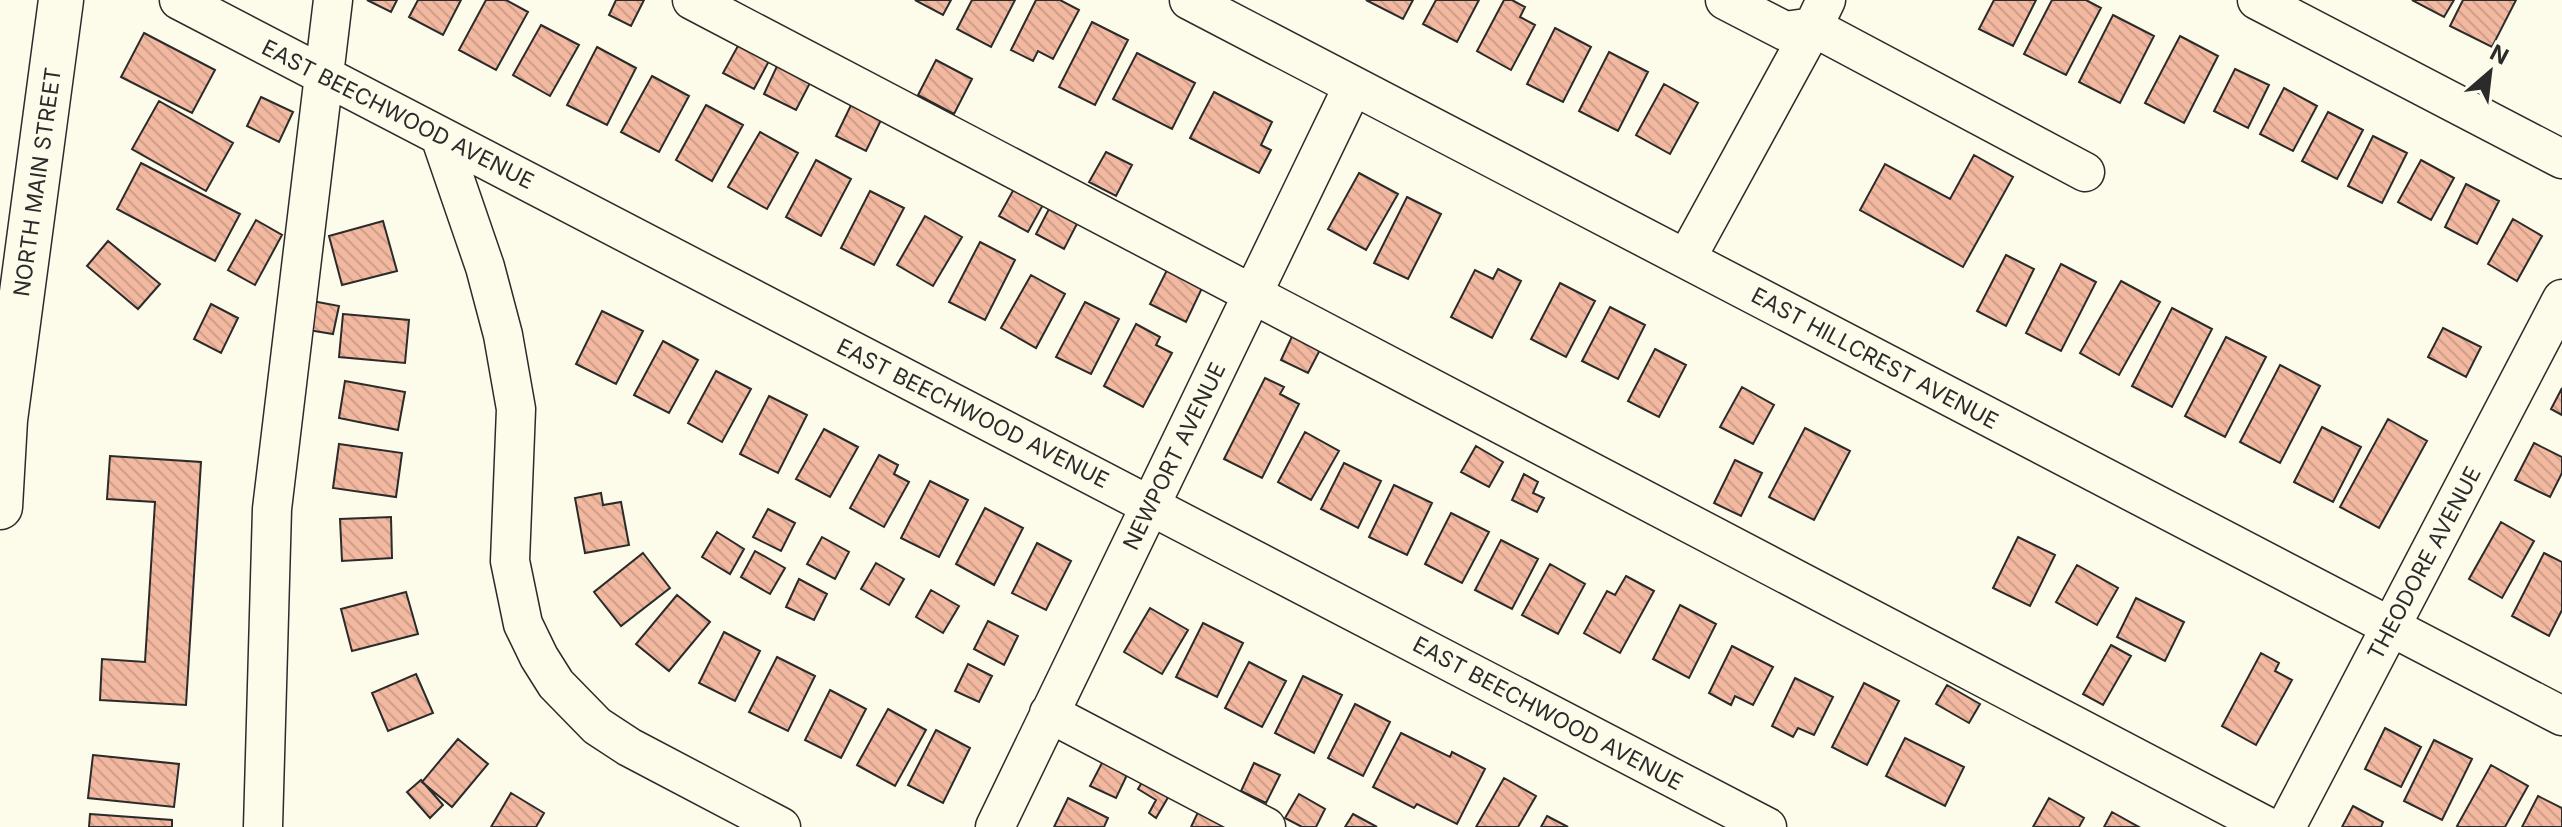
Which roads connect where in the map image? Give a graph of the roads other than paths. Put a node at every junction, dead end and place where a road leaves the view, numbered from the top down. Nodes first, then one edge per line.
1 (61, 0) edge
2 (179, 0) edge
3 (333, 0) edge
4 (692, 0) edge
5 (1189, 0) edge
6 (1725, 0) edge
7 (2257, 0) edge
8 (1820, 14) edge
9 (325, 76) junction
10 (1353, 86) junction
11 (440, 136) junction
12 (2562, 159) edge
13 (2085, 172) dead end
14 (1686, 259) junction
15 (1252, 294) junction
16 (2562, 299) edge
17 (2, 420) edge
18 (1151, 506) junction
19 (0, 507) edge
20 (2391, 627) junction
21 (1049, 713) junction
22 (2562, 716) edge
23 (263, 827) edge
24 (781, 827) edge
25 (995, 827) edge
26 (1266, 827) edge
27 (1767, 827) edge
28 (2268, 827) edge
29 (2286, 827) edge

1 - 17 main road, NORTH MAIN STREET
2 - 9 street, EAST BEECHWOOD AVENUE
3 - 9 street
4 - 15 street
5 - 10 street, EAST HILLCREST AVENUE
6 - 8 street
7 - 12 street
8 - 13 street
8 - 14 street
9 - 11 street, EAST BEECHWOOD AVENUE
9 - 23 street
10 - 14 street, EAST HILLCREST AVENUE
10 - 15 street, NEWPORT AVENUE
11 - 18 street, EAST BEECHWOOD AVENUE
11 - 24 street
14 - 20 street, EAST HILLCREST AVENUE
15 - 18 street, NEWPORT AVENUE
15 - 28 street
16 - 20 street, THEODORE AVENUE
17 - 19 main road, NORTH MAIN STREET
18 - 21 street, NEWPORT AVENUE
18 - 27 street, EAST BEECHWOOD AVENUE
20 - 22 street, EAST HILLCREST AVENUE
20 - 29 street, THEODORE AVENUE
21 - 25 street, NEWPORT AVENUE
21 - 26 street

